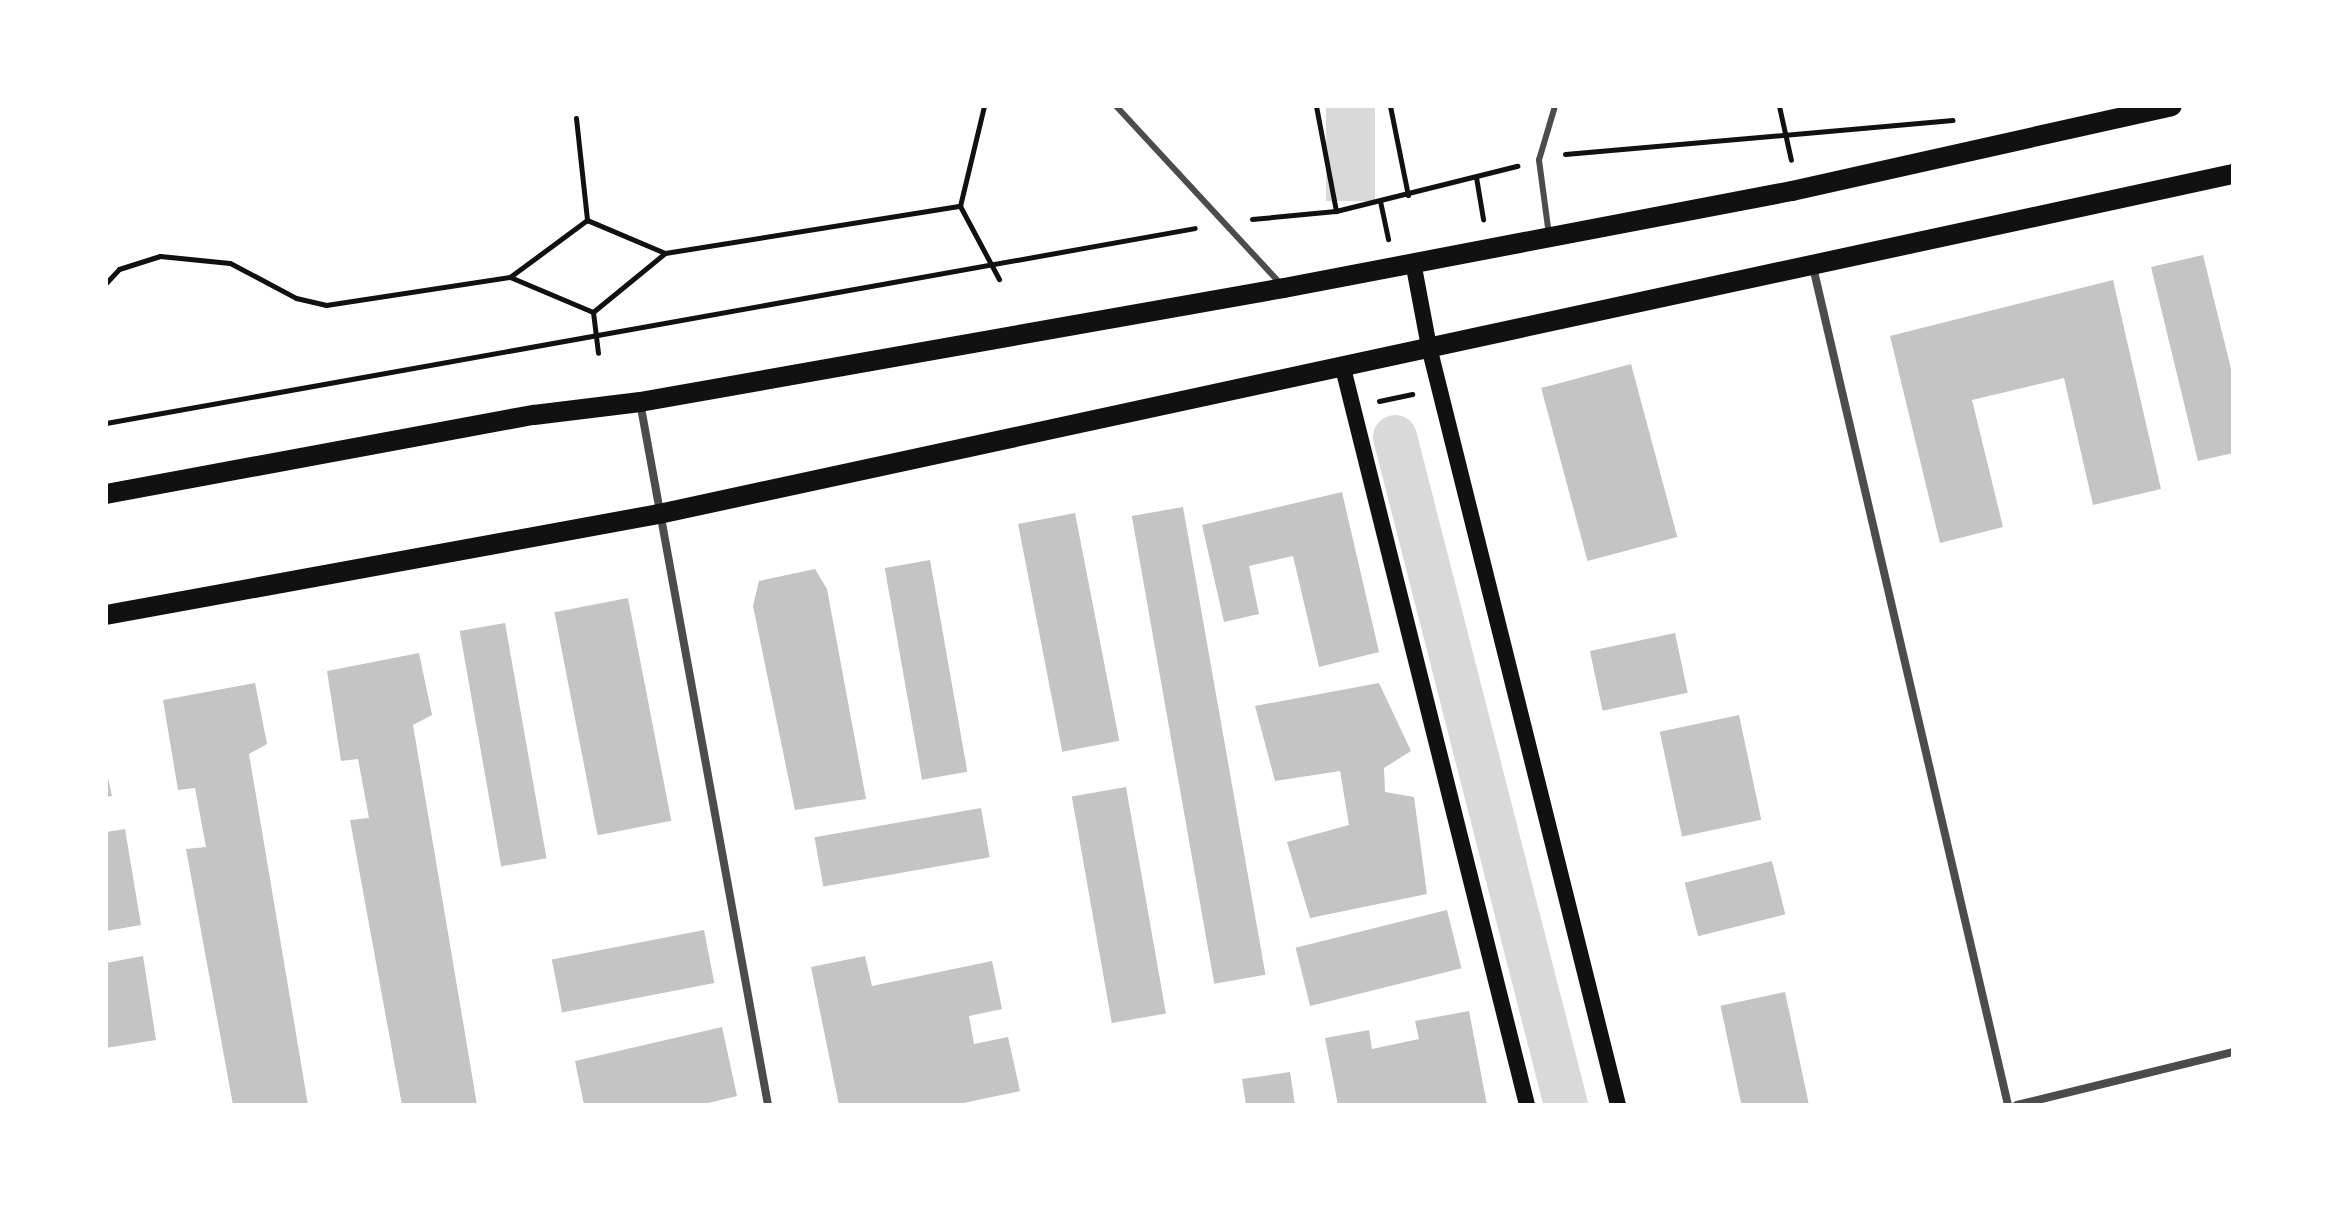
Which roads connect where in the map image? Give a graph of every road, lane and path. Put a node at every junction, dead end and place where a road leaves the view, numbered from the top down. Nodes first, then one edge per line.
1 (984, 106) edge
2 (1116, 106) edge
3 (1316, 106) edge
4 (1390, 106) edge
5 (1555, 106) edge
6 (1779, 106) edge
7 (2172, 106) edge
8 (576, 118) dead end
9 (1963, 119) dead end
10 (1785, 131) junction
11 (1539, 160) junction
12 (1792, 166) dead end
13 (2233, 174) edge
14 (1476, 177) junction
15 (1408, 195) junction
16 (960, 206) junction
17 (1336, 211) junction
18 (587, 220) junction
19 (1222, 222) junction
20 (1549, 236) junction
21 (1489, 248) junction
22 (665, 253) junction
23 (1413, 262) junction
24 (991, 265) junction
25 (1813, 266) junction
26 (510, 277) junction
27 (999, 279) dead end
28 (106, 283) edge
29 (1284, 288) junction
30 (593, 312) junction
31 (596, 336) junction
32 (1429, 347) junction
33 (598, 353) dead end
34 (1343, 368) junction
35 (640, 402) junction
36 (106, 423) edge
37 (106, 494) edge
38 (659, 514) junction
39 (106, 615) edge
40 (2233, 1052) edge
41 (768, 1105) edge
42 (1527, 1105) edge
43 (1618, 1105) edge
44 (2008, 1105) edge
45 (2017, 1105) edge

1 - 16 path
2 - 19 lane
3 - 17 path
4 - 15 path
5 - 11 lane
6 - 10 path
7 - 20 main road
8 - 18 path
9 - 10 path
10 - 11 path
10 - 12 path
11 - 14 path
11 - 20 lane
13 - 25 main road
14 - 15 path
14 - 21 path
15 - 17 path
16 - 22 path
16 - 24 path
17 - 19 path
18 - 22 path
18 - 26 path
19 - 24 path
19 - 29 lane
20 - 21 main road
21 - 23 main road
22 - 30 path
23 - 29 main road
23 - 32 main road
24 - 27 path
24 - 31 path
25 - 32 main road
25 - 44 street
26 - 28 path
26 - 30 path
29 - 35 main road
30 - 31 path
31 - 33 path
31 - 36 path
32 - 34 main road
32 - 43 main road
34 - 38 main road
34 - 42 main road
35 - 37 main road
35 - 38 street
38 - 39 main road
38 - 41 street
40 - 45 street

